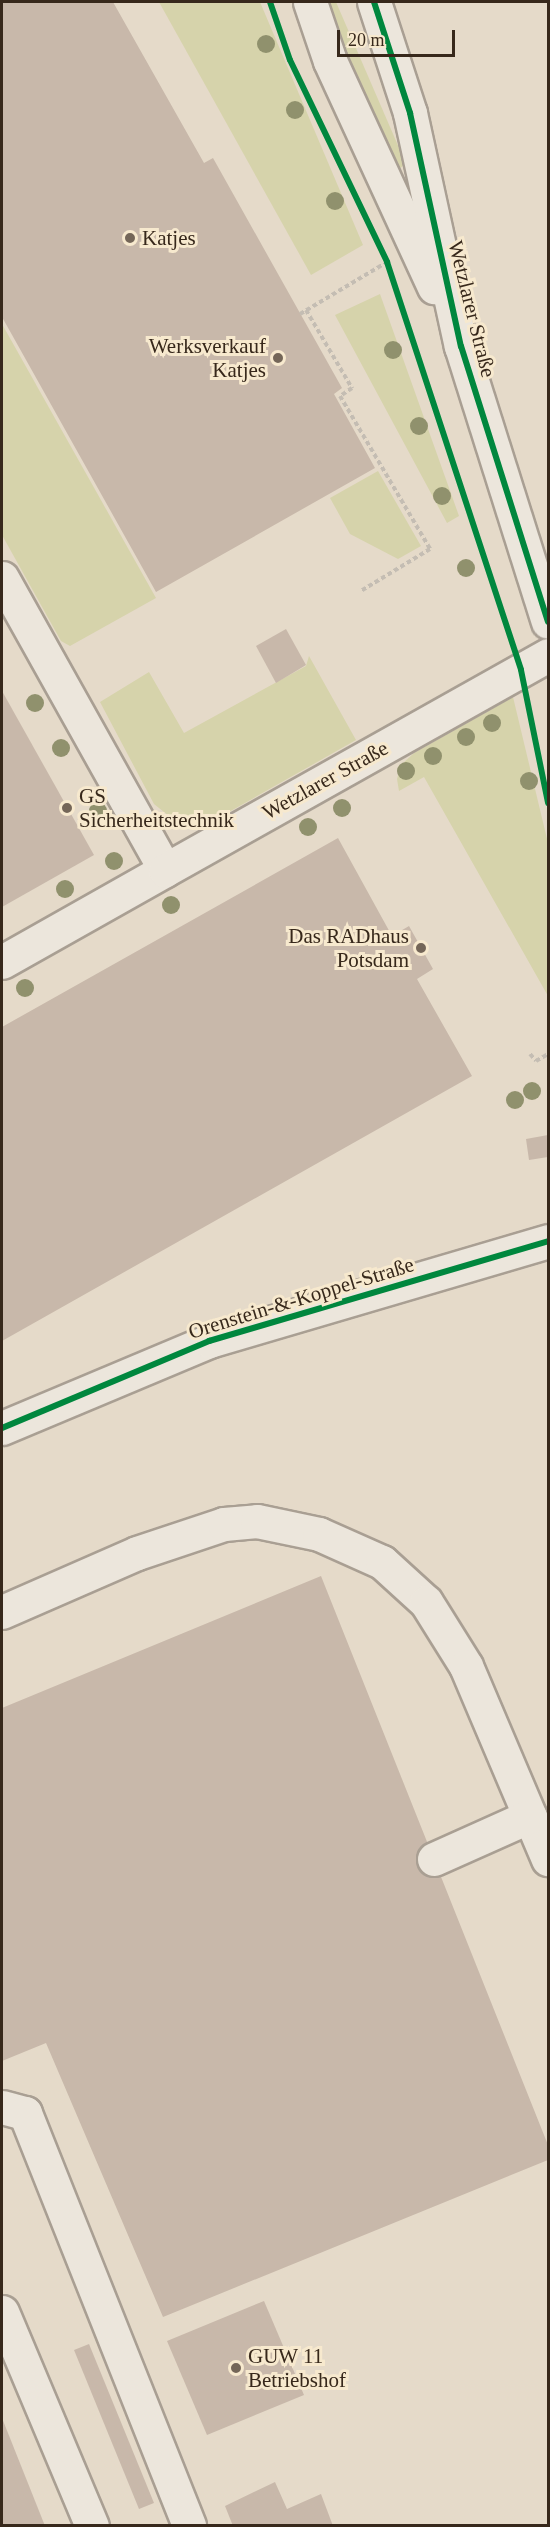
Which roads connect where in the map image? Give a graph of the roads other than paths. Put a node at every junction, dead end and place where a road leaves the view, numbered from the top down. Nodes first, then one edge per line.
1 (310, 2) edge
2 (374, 2) edge
3 (461, 346) junction
4 (2, 578) edge
5 (549, 622) edge
6 (549, 655) edge
7 (165, 870) junction
8 (2, 962) edge
9 (549, 1241) edge
10 (2, 1428) edge
11 (2, 1612) edge
12 (530, 1815) junction
13 (434, 1858) dead end
14 (549, 1859) edge
15 (2, 2107) edge
16 (2, 2312) edge
17 (92, 2526) edge
18 (189, 2526) edge

1 - 3 street, Wetzlarer Straße
2 - 3 street, Wetzlarer Straße
3 - 5 street, Wetzlarer Straße
4 - 7 street
6 - 7 street, Wetzlarer Straße
7 - 8 street, Wetzlarer Straße
9 - 10 street, Orenstein-&-Koppel-Straße
11 - 12 street
12 - 13 street
12 - 14 street
15 - 18 street
16 - 17 street

